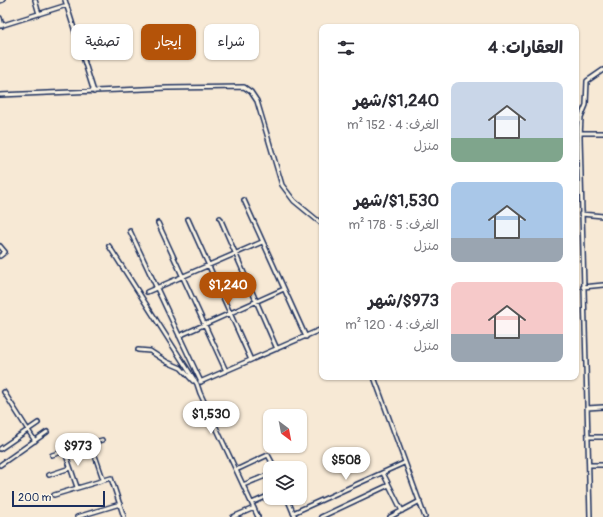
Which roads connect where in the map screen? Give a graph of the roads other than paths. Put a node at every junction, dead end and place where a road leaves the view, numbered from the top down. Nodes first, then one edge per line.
1 (35, 0) edge
2 (65, 0) edge
3 (67, 5) junction
4 (39, 14) junction
5 (0, 18) edge
6 (1, 26) edge
7 (603, 70) edge
8 (94, 92) junction
9 (0, 95) edge
10 (580, 133) junction
11 (603, 133) edge
12 (244, 200) dead end
13 (581, 214) junction
14 (603, 216) edge
15 (220, 218) dead end
16 (188, 219) dead end
17 (319, 222) edge
18 (158, 223) dead end
19 (130, 230) dead end
20 (262, 242) junction
21 (0, 246) edge
22 (109, 246) dead end
23 (235, 253) junction
24 (0, 256) edge
25 (208, 264) junction
26 (183, 276) junction
27 (603, 285) edge
28 (157, 287) junction
29 (583, 287) junction
30 (284, 289) junction
31 (146, 292) dead end
32 (256, 301) junction
33 (230, 313) junction
34 (204, 325) junction
35 (319, 330) edge
36 (179, 336) junction
37 (306, 337) junction
38 (277, 349) junction
39 (138, 350) dead end
40 (251, 360) junction
41 (187, 366) junction
42 (183, 369) junction
43 (226, 371) junction
44 (375, 380) edge
45 (198, 382) junction
46 (4, 392) dead end
47 (603, 407) edge
48 (587, 408) junction
49 (38, 423) dead end
50 (28, 430) junction
51 (47, 432) dead end
52 (588, 437) junction
53 (603, 437) edge
54 (102, 440) dead end
55 (35, 441) junction
56 (91, 444) junction
57 (0, 449) edge
58 (65, 452) junction
59 (52, 455) dead end
60 (271, 461) edge
61 (404, 463) junction
62 (0, 465) edge
63 (589, 465) junction
64 (603, 465) edge
65 (70, 468) junction
66 (236, 470) junction
67 (383, 473) junction
68 (49, 475) dead end
69 (263, 477) edge
70 (102, 479) junction
71 (244, 485) junction
72 (389, 485) junction
73 (77, 487) junction
74 (54, 495) dead end
75 (263, 498) edge
76 (420, 501) junction
77 (252, 503) junction
78 (120, 504) junction
79 (290, 505) edge
80 (254, 508) junction
81 (402, 511) junction
82 (293, 513) junction
83 (77, 517) edge
84 (124, 517) edge
85 (233, 517) edge
86 (258, 517) edge
87 (295, 517) edge
88 (321, 517) edge
89 (390, 517) edge
90 (425, 517) edge
91 (590, 517) edge

1 - 4 street
2 - 3 street
3 - 4 street
3 - 8 street
4 - 6 street
5 - 6 street
7 - 10 street
8 - 9 street
8 - 17 street
10 - 11 street
10 - 13 street
12 - 20 street
13 - 14 street
13 - 29 street
15 - 23 street
16 - 25 street
18 - 26 street
19 - 28 street
20 - 23 street
20 - 30 street
21 - 24 street
22 - 41 street
23 - 25 street
23 - 32 street
25 - 26 street
25 - 33 street
26 - 28 street
26 - 34 street
27 - 29 street
28 - 31 street
28 - 36 street
29 - 48 street
30 - 32 street
30 - 37 street
32 - 33 street
32 - 38 street
33 - 34 street
33 - 40 street
34 - 36 street
34 - 43 street
35 - 37 street
36 - 45 street
37 - 38 street
38 - 40 street
39 - 42 street
40 - 43 street
41 - 42 street
41 - 45 street
42 - 45 street
43 - 45 street
44 - 61 street
45 - 66 street
46 - 50 street
47 - 48 street
48 - 52 street
49 - 50 street
50 - 55 street
50 - 57 street
51 - 55 street
52 - 53 street
52 - 63 street
54 - 56 street
55 - 62 street
56 - 58 street
56 - 70 street
58 - 59 street
58 - 65 street
60 - 66 street
61 - 67 street
61 - 76 street
63 - 64 street
63 - 91 street
65 - 68 street
65 - 73 street
66 - 71 street
67 - 72 street
67 - 82 street
69 - 71 street
70 - 73 street
70 - 78 street
71 - 77 street
72 - 81 street
72 - 88 street
73 - 74 street
75 - 77 street
76 - 81 street
76 - 90 street
77 - 80 street
78 - 83 street
78 - 84 street
79 - 82 street
80 - 85 street
80 - 86 street
81 - 89 street
82 - 87 street

